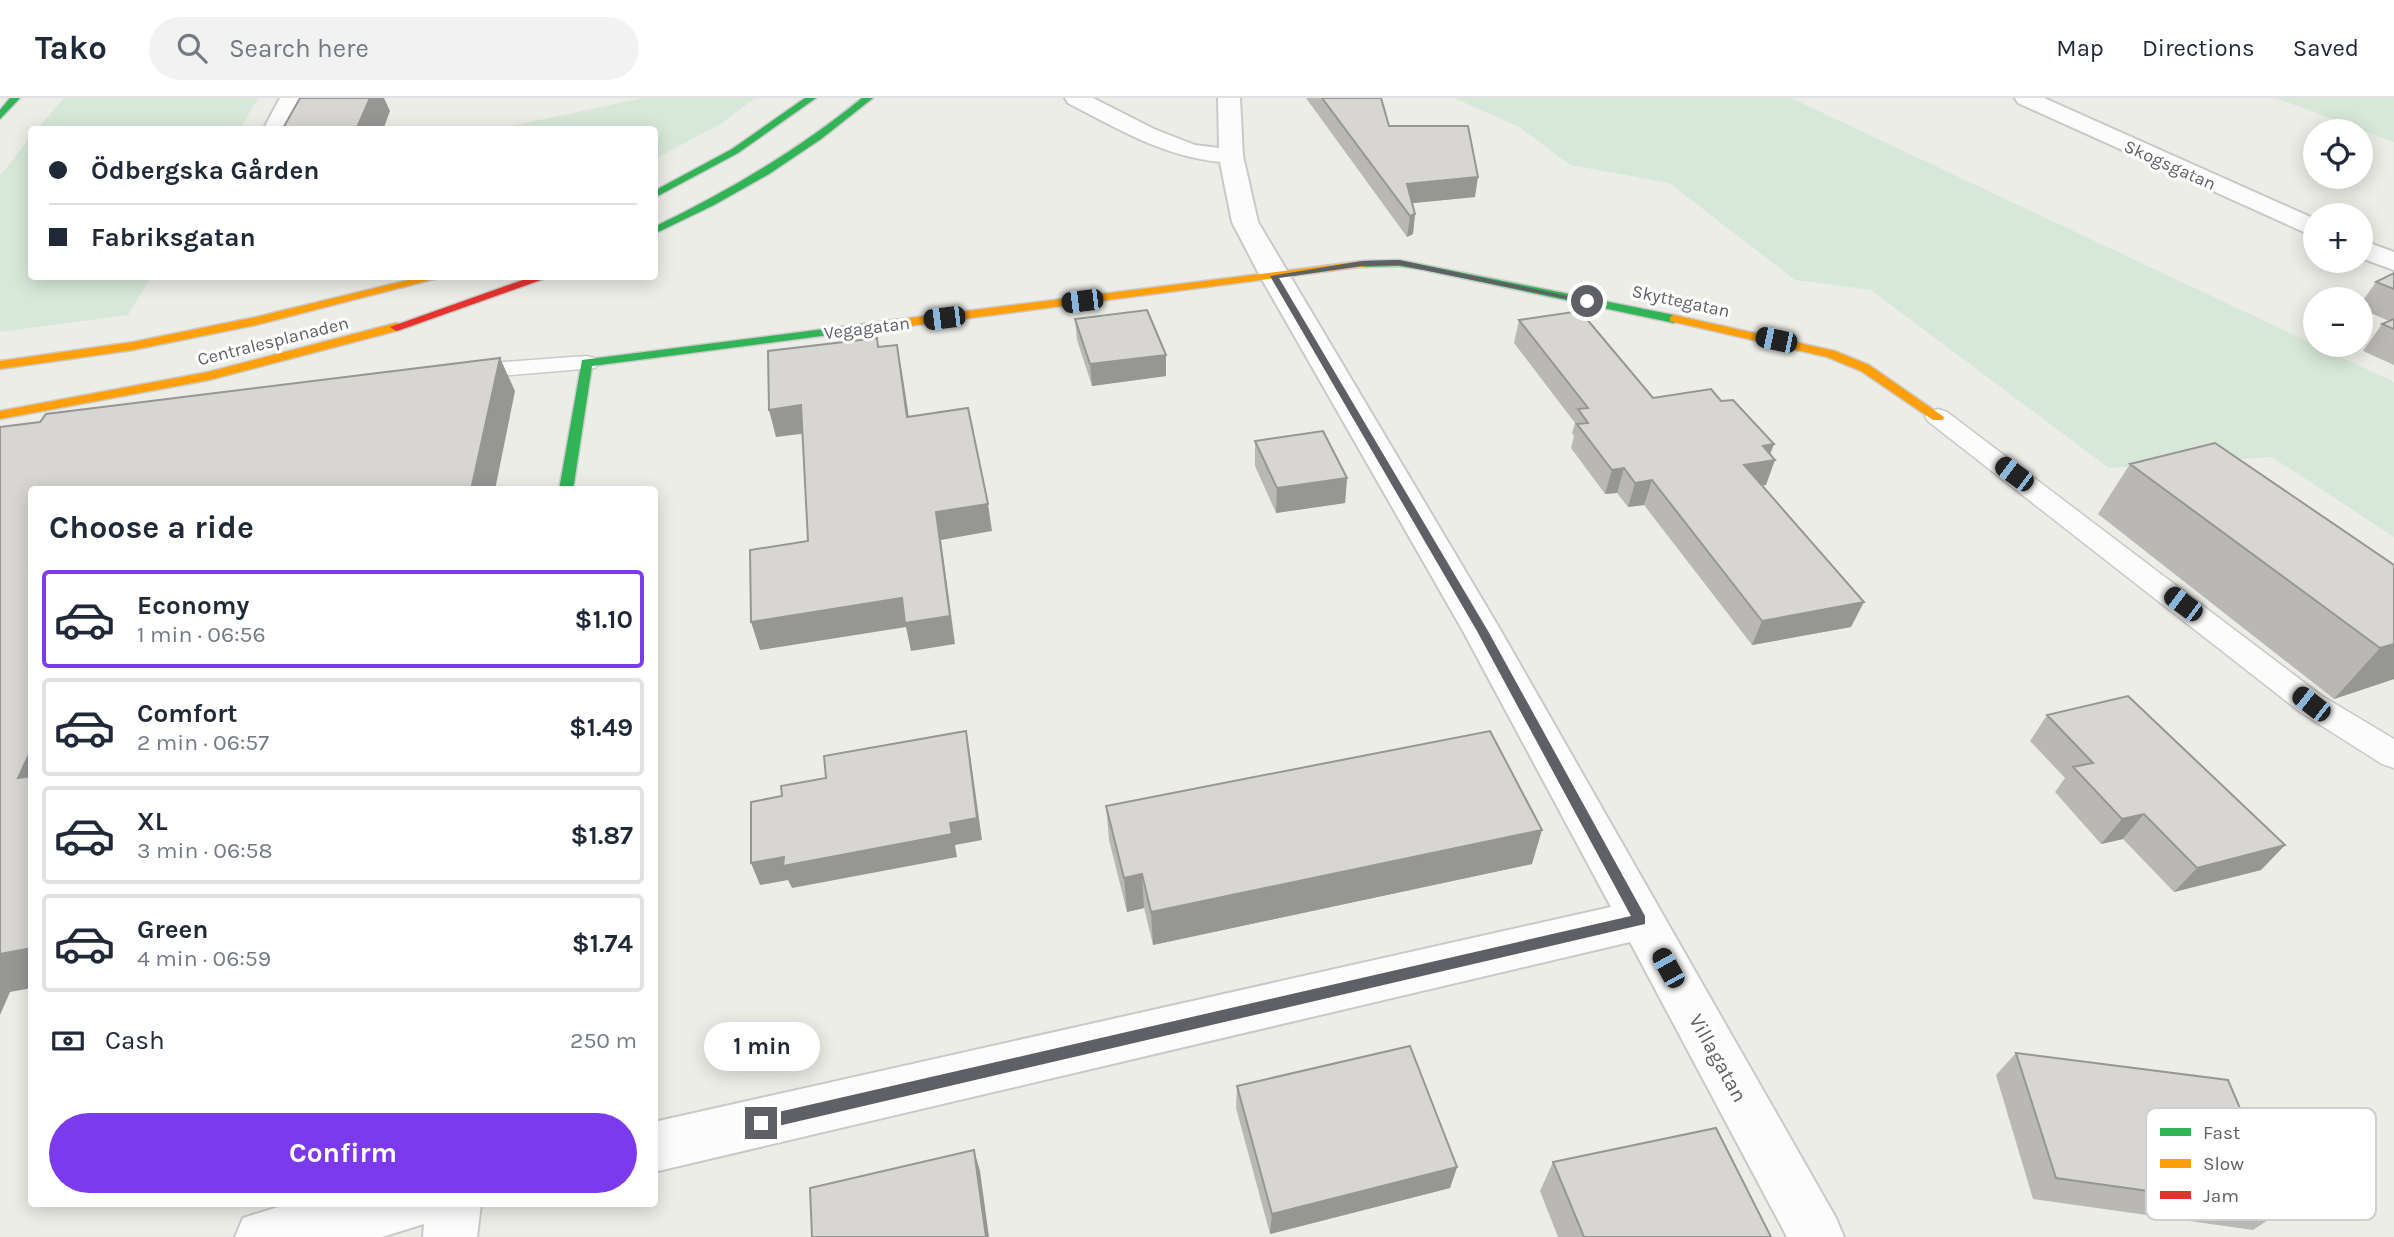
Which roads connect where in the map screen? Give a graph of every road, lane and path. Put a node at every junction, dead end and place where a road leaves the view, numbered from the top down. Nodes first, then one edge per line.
1 (15, 98) edge
2 (292, 98) edge
3 (811, 98) edge
4 (868, 98) edge
5 (1076, 98) edge
6 (1229, 98) edge
7 (2026, 98) edge
8 (0, 116) edge
9 (276, 126) edge
10 (1231, 156) junction
11 (658, 193) edge
12 (2303, 224) edge
13 (658, 229) edge
14 (2373, 253) edge
15 (2394, 262) edge
16 (1274, 276) junction
17 (425, 280) edge
18 (537, 280) edge
19 (586, 363) junction
20 (0, 365) edge
21 (445, 374) edge
22 (0, 415) edge
23 (1938, 417) joint
24 (567, 486) edge
25 (2394, 755) edge
26 (1640, 920) junction
27 (658, 1146) edge
28 (396, 1207) edge
29 (454, 1207) edge
30 (262, 1237) edge
31 (450, 1237) edge
32 (1817, 1237) edge

1 - 8 main road
2 - 9 street
3 - 11 main road
4 - 13 main road
5 - 10 street
6 - 10 street, Villagatan
7 - 12 street, Skogsgatan
10 - 16 street, Villagatan
14 - 15 street
16 - 19 main road, Vegagatan
16 - 23 main road, Skyttegatan
16 - 26 street, Villagatan
17 - 20 main road, Centralesplanaden
18 - 22 main road, Centralesplanaden
19 - 21 lane
19 - 24 main road
23 - 25 lane
26 - 27 street
26 - 32 street, Villagatan
28 - 30 street
29 - 31 street

